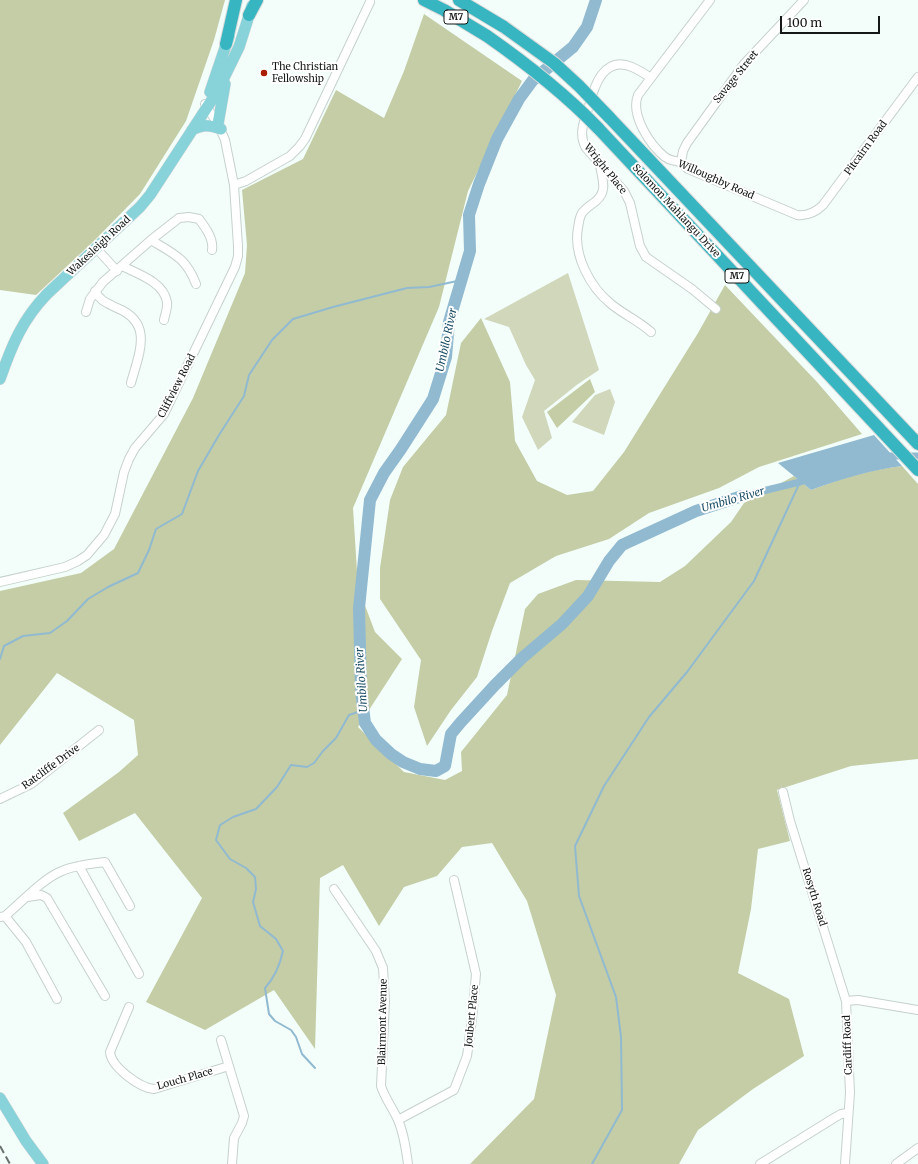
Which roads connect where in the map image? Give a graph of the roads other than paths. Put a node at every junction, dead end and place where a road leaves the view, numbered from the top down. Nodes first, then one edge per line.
1 (236, 0) edge
2 (242, 0) edge
3 (256, 0) edge
4 (424, 0) edge
5 (460, 0) edge
6 (710, 0) edge
7 (804, 0) edge
8 (370, 2) dead end
9 (249, 16) joint
10 (226, 44) junction
11 (230, 66) junction
12 (918, 77) edge
13 (652, 78) junction
14 (205, 108) junction
15 (220, 126) junction
16 (192, 130) junction
17 (681, 162) junction
18 (600, 165) junction
19 (234, 185) junction
20 (810, 214) joint
21 (151, 240) junction
22 (96, 248) junction
23 (212, 250) dead end
24 (120, 268) junction
25 (196, 284) dead end
26 (95, 291) junction
27 (716, 309) dead end
28 (86, 312) dead end
29 (164, 320) dead end
30 (651, 332) dead end
31 (0, 379) edge
32 (131, 383) dead end
33 (918, 444) edge
34 (918, 470) edge
35 (0, 582) edge
36 (99, 730) dead end
37 (783, 792) dead end
38 (0, 799) edge
39 (79, 866) junction
40 (454, 880) dead end
41 (334, 889) dead end
42 (26, 897) junction
43 (130, 906) dead end
44 (3, 916) edge
45 (140, 974) dead end
46 (104, 996) dead end
47 (57, 999) dead end
48 (846, 1001) junction
49 (129, 1008) dead end
50 (918, 1010) edge
51 (221, 1040) dead end
52 (229, 1066) junction
53 (0, 1098) edge
54 (848, 1114) junction
55 (398, 1120) junction
56 (918, 1148) edge
57 (43, 1164) edge
58 (232, 1164) edge
59 (408, 1164) edge
60 (760, 1164) edge
61 (845, 1164) edge
62 (896, 1164) edge

1 - 10 highway
2 - 10 main road, Wakesleigh Road
3 - 9 highway
4 - 34 highway, Solomon Mahlangu Drive / M7, bridge
5 - 33 highway, Solomon Mahlangu Drive / M7, bridge
6 - 13 street, Willoughby Road
7 - 17 street, Savage Street
8 - 19 street
9 - 11 main road, Wakesleigh Road
10 - 14 main road, Wakesleigh Road
11 - 14 main road, Wakesleigh Road
11 - 15 main road
12 - 20 street, Pitcairn Road
13 - 17 street, Willoughby Road
13 - 18 street, Wright Place
14 - 15 street, Cliffview Road
14 - 16 main road, Wakesleigh Road
15 - 16 main road
15 - 19 street, Cliffview Road
16 - 22 main road, Wakesleigh Road
17 - 20 street, Willoughby Road
18 - 27 street, Wright Place
18 - 30 street
19 - 35 street, Cliffview Road
21 - 23 street
21 - 24 street
21 - 25 street
22 - 24 street
22 - 31 main road, Wakesleigh Road
24 - 26 street
24 - 29 street
26 - 28 street
26 - 32 street
36 - 38 street, Ratcliffe Drive
37 - 48 street, Rosyth Road
39 - 42 street
39 - 43 street
39 - 45 street
40 - 55 street, Joubert Place
41 - 55 street, Blairmont Avenue
42 - 44 street
42 - 46 street
44 - 47 street
48 - 50 street, Cardiff Road
48 - 54 street, Cardiff Road
49 - 52 street, Louch Place
51 - 52 street
52 - 58 street
53 - 57 main road
54 - 60 street
54 - 61 street, Cardiff Road
55 - 59 street, Blairmont Avenue
56 - 62 street

